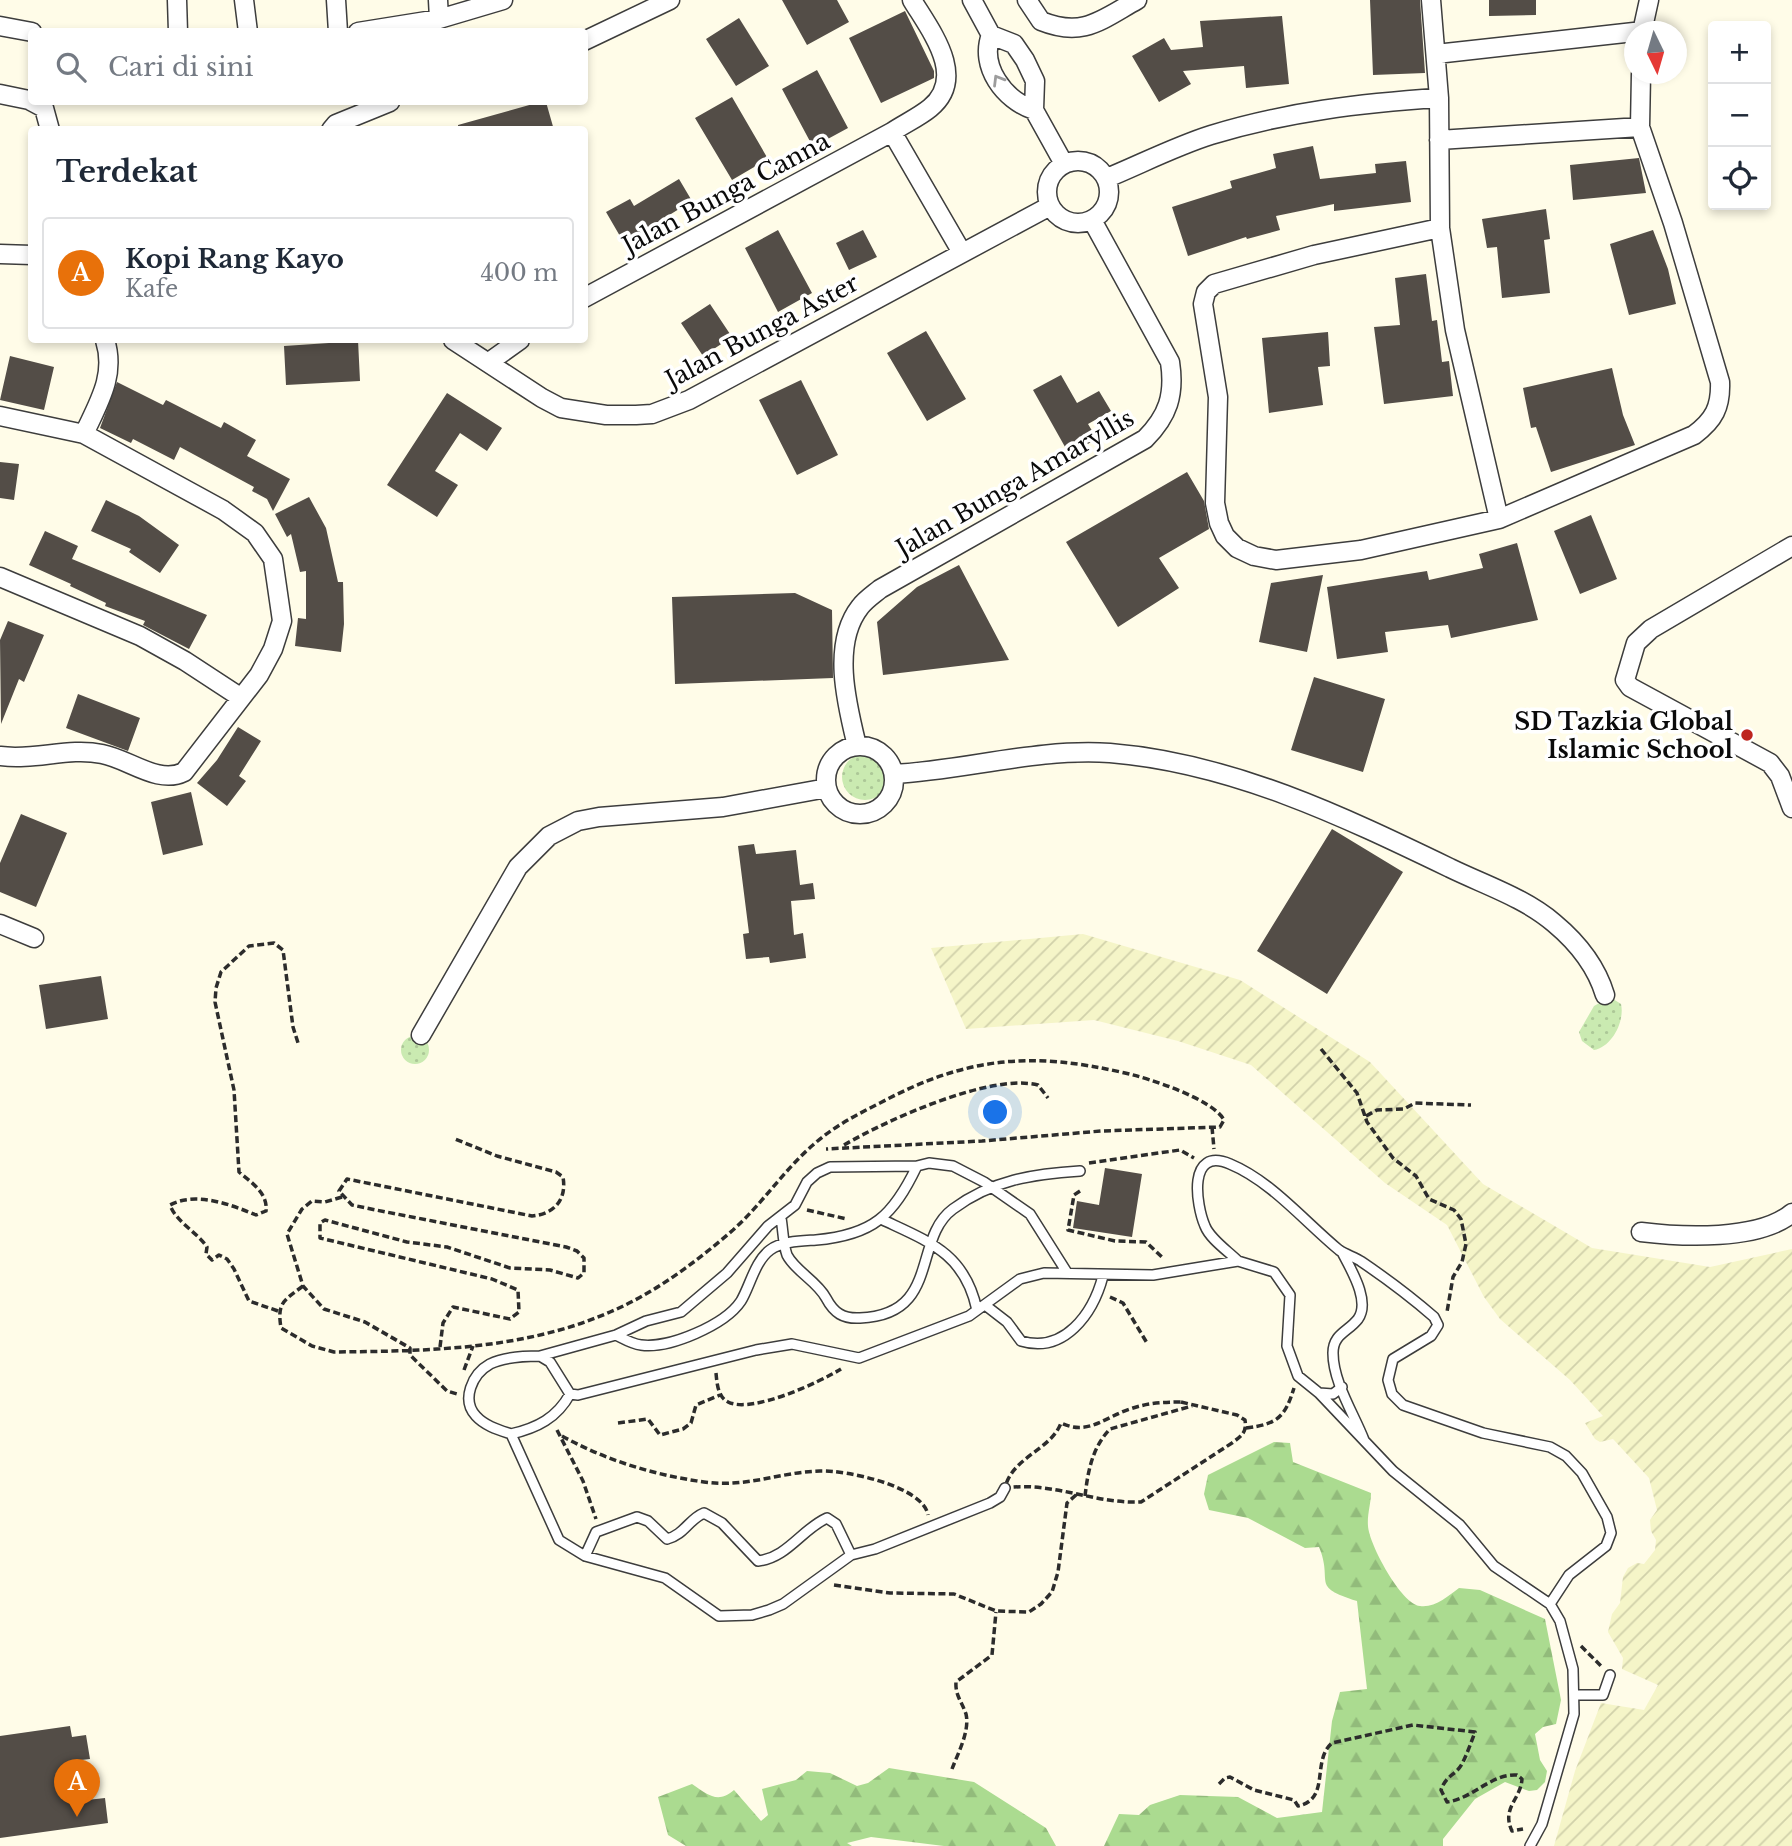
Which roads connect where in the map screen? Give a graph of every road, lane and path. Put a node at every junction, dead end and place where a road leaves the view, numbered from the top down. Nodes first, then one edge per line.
1 (177, 0) edge
2 (244, 0) edge
3 (336, 0) edge
4 (438, 0) edge
5 (503, 0) edge
6 (670, 0) edge
7 (912, 0) edge
8 (972, 0) edge
9 (1027, 0) edge
10 (1137, 0) edge
11 (1431, 0) edge
12 (1649, 0) edge
13 (439, 19) junction
14 (1642, 21) edge
15 (0, 26) edge
16 (178, 28) edge
17 (248, 28) edge
18 (338, 28) edge
19 (383, 28) edge
20 (28, 31) edge
21 (991, 34) junction
22 (1624, 34) edge
23 (588, 39) edge
24 (1436, 54) junction
25 (1641, 84) edge
26 (0, 94) edge
27 (1439, 98) junction
28 (28, 100) edge
29 (38, 105) edge
30 (383, 105) edge
31 (1034, 110) junction
32 (49, 126) edge
33 (334, 126) edge
34 (1640, 127) junction
35 (892, 132) junction
36 (1439, 141) junction
37 (1064, 164) junction
38 (1107, 178) junction
39 (1050, 206) junction
40 (1092, 220) junction
41 (1440, 228) junction
42 (961, 251) junction
43 (0, 254) edge
44 (28, 255) edge
45 (588, 296) edge
46 (106, 343) edge
47 (458, 343) edge
48 (516, 343) edge
49 (489, 362) junction
50 (0, 416) edge
51 (84, 434) junction
52 (1499, 519) junction
53 (1792, 546) edge
54 (0, 577) edge
55 (240, 698) junction
56 (857, 746) junction
57 (0, 756) edge
58 (894, 775) junction
59 (827, 788) junction
60 (1792, 807) edge
61 (0, 924) edge
62 (34, 938) dead end
63 (1605, 995) dead end
64 (421, 1035) dead end
65 (299, 1046) dead end
66 (1321, 1049) dead end
67 (1048, 1098) dead end
68 (1471, 1105) dead end
69 (1366, 1116) junction
70 (1212, 1127) junction
71 (455, 1139) dead end
72 (842, 1146) junction
73 (826, 1149) dead end
74 (1216, 1161) junction
75 (1204, 1165) junction
76 (917, 1166) junction
77 (1080, 1171) joint
78 (990, 1187) junction
79 (1080, 1192) dead end
80 (342, 1197) junction
81 (795, 1205) junction
82 (1792, 1213) edge
83 (781, 1218) junction
84 (879, 1222) junction
85 (1641, 1232) dead end
86 (930, 1242) junction
87 (785, 1245) junction
88 (1342, 1252) junction
89 (1238, 1261) junction
90 (1181, 1270) junction
91 (1066, 1271) junction
92 (1103, 1276) junction
93 (303, 1286) junction
94 (1098, 1293) junction
95 (981, 1308) junction
96 (278, 1311) junction
97 (1438, 1325) junction
98 (616, 1335) junction
99 (1147, 1343) dead end
100 (440, 1347) junction
101 (410, 1349) junction
102 (540, 1356) junction
103 (852, 1357) junction
104 (716, 1360) junction
105 (1298, 1376) junction
106 (1342, 1387) junction
107 (570, 1394) junction
108 (1319, 1394) junction
109 (720, 1395) junction
110 (469, 1396) junction
111 (1195, 1406) junction
112 (618, 1423) dead end
113 (1246, 1428) junction
114 (511, 1434) junction
115 (1367, 1445) junction
116 (1005, 1488) junction
117 (1076, 1494) junction
118 (1085, 1496) junction
119 (930, 1527) junction
120 (602, 1530) junction
121 (851, 1555) junction
122 (585, 1556) junction
123 (816, 1577) junction
124 (1550, 1604) junction
125 (996, 1611) junction
126 (1609, 1675) dead end
127 (1574, 1695) junction
128 (953, 1769) dead end
129 (1219, 1784) dead end
130 (1542, 1824) junction
131 (1531, 1846) edge

1 - 16 street
2 - 17 street
3 - 18 street
4 - 13 street
5 - 13 street
6 - 23 street
7 - 35 street, Jalan Bunga Canna
8 - 21 street
9 - 10 street
11 - 24 street
12 - 14 street
13 - 19 street
15 - 20 street
21 - 31 street
31 -> 21 street
22 - 24 street
24 - 27 street
25 - 34 street
26 - 28 street
27 - 36 street
27 - 38 street
29 - 32 street
30 - 33 street
31 - 37 street
34 - 36 street
34 - 52 street
35 - 42 street
35 - 45 street, Jalan Bunga Canna
36 - 41 street
37 - 38 street
37 - 39 street
38 - 40 street
39 - 40 street
39 - 42 street, Jalan Bunga Aster
40 - 56 street, Jalan Bunga Amaryllis
41 - 52 street
41 - 52 street
42 - 49 street, Jalan Bunga Aster
43 - 44 street
46 - 51 street
47 - 49 street, Jalan Bunga Aster
48 - 49 street
50 - 51 street
51 - 55 street
53 - 60 street
54 - 55 street
55 - 57 street
56 - 58 street
56 - 59 street
58 - 59 street
58 - 63 street
59 - 64 street
61 - 62 street
65 - 96 path
66 - 69 path
67 - 72 path
68 - 69 path
69 - 97 path
70 - 72 path
70 - 74 path
70 - 100 path
71 - 80 path
72 - 73 path
74 - 75 lane
74 - 88 lane
75 - 77 path
75 - 89 lane
76 - 78 lane
76 - 81 lane
76 - 84 lane
77 - 78 lane
78 - 86 lane
78 - 91 lane
79 - 90 path
80 - 93 path
80 - 100 path
81 - 83 lane
81 - 84 path
82 - 85 street
83 - 87 lane
83 - 98 lane
84 - 86 lane
84 - 87 lane
86 - 87 lane
86 - 95 lane
87 - 98 lane
88 - 97 lane
88 - 106 lane
89 - 90 lane
89 - 105 lane
90 - 92 lane
91 - 92 lane
91 - 95 lane
92 - 94 lane
93 - 96 path
93 - 101 path
94 - 95 lane
94 - 99 path
95 - 103 lane
96 - 101 path
97 - 124 lane
98 - 102 lane
100 - 101 path
101 - 110 path
102 - 107 lane
102 - 110 lane
103 - 104 lane
103 - 109 path
104 - 107 lane
104 - 109 path
105 - 108 lane
105 - 113 path
106 - 108 lane
106 - 115 lane
107 - 114 lane
108 - 115 lane
109 - 112 path
110 - 114 lane
111 - 113 path
111 - 116 path
111 - 118 path
113 - 118 path
114 - 122 lane
115 - 124 lane
116 - 117 path
116 - 119 lane
117 - 118 path
117 - 125 path
119 - 120 path
119 - 121 lane
120 - 121 lane
120 - 122 lane
121 - 123 lane
122 - 123 lane
123 - 125 path
124 - 127 lane
125 - 128 path
126 - 127 lane
127 - 130 lane
129 - 130 path
130 - 131 lane

